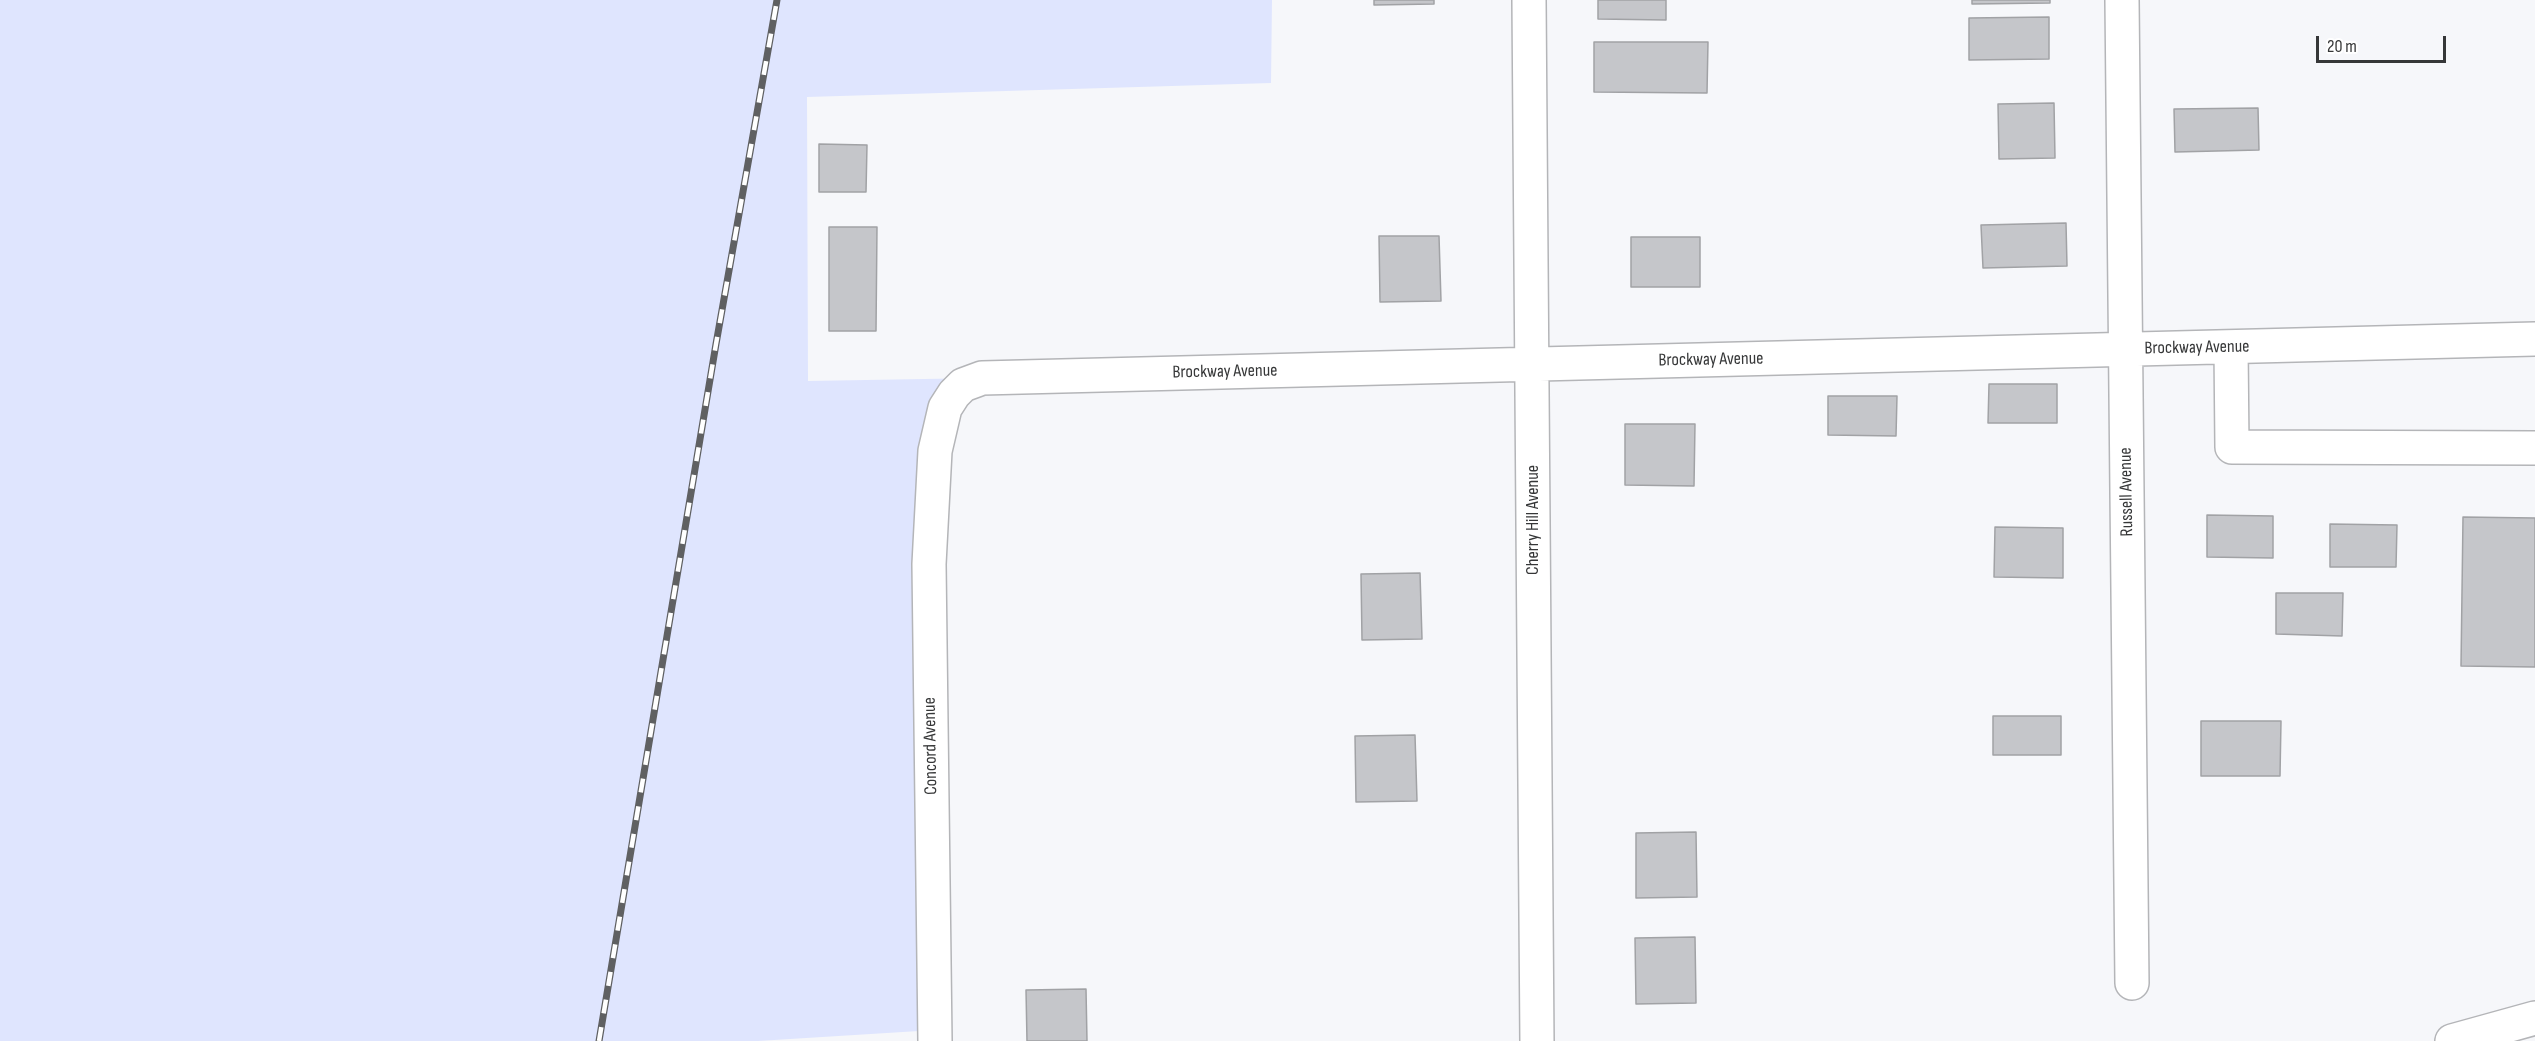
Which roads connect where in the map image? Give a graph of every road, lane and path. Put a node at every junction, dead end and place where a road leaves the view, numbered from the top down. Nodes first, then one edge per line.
1 (1529, 0) edge
2 (2122, 0) edge
3 (2535, 339) edge
4 (2230, 347) junction
5 (2125, 350) junction
6 (1532, 364) junction
7 (2535, 448) edge
8 (935, 451) joint
9 (2132, 983) dead end
10 (2535, 1018) edge
11 (936, 1041) edge
12 (1537, 1041) edge
13 (2452, 1041) edge

1 - 6 main road, Cherry Hill Avenue
2 - 5 main road, Russell Avenue
3 - 4 main road, Brockway Avenue
4 - 5 main road, Brockway Avenue
4 - 7 main road
5 - 6 main road, Brockway Avenue
5 - 9 main road, Russell Avenue
6 - 8 main road, Brockway Avenue
6 - 12 main road, Cherry Hill Avenue
8 - 11 main road, Concord Avenue
10 - 13 main road

